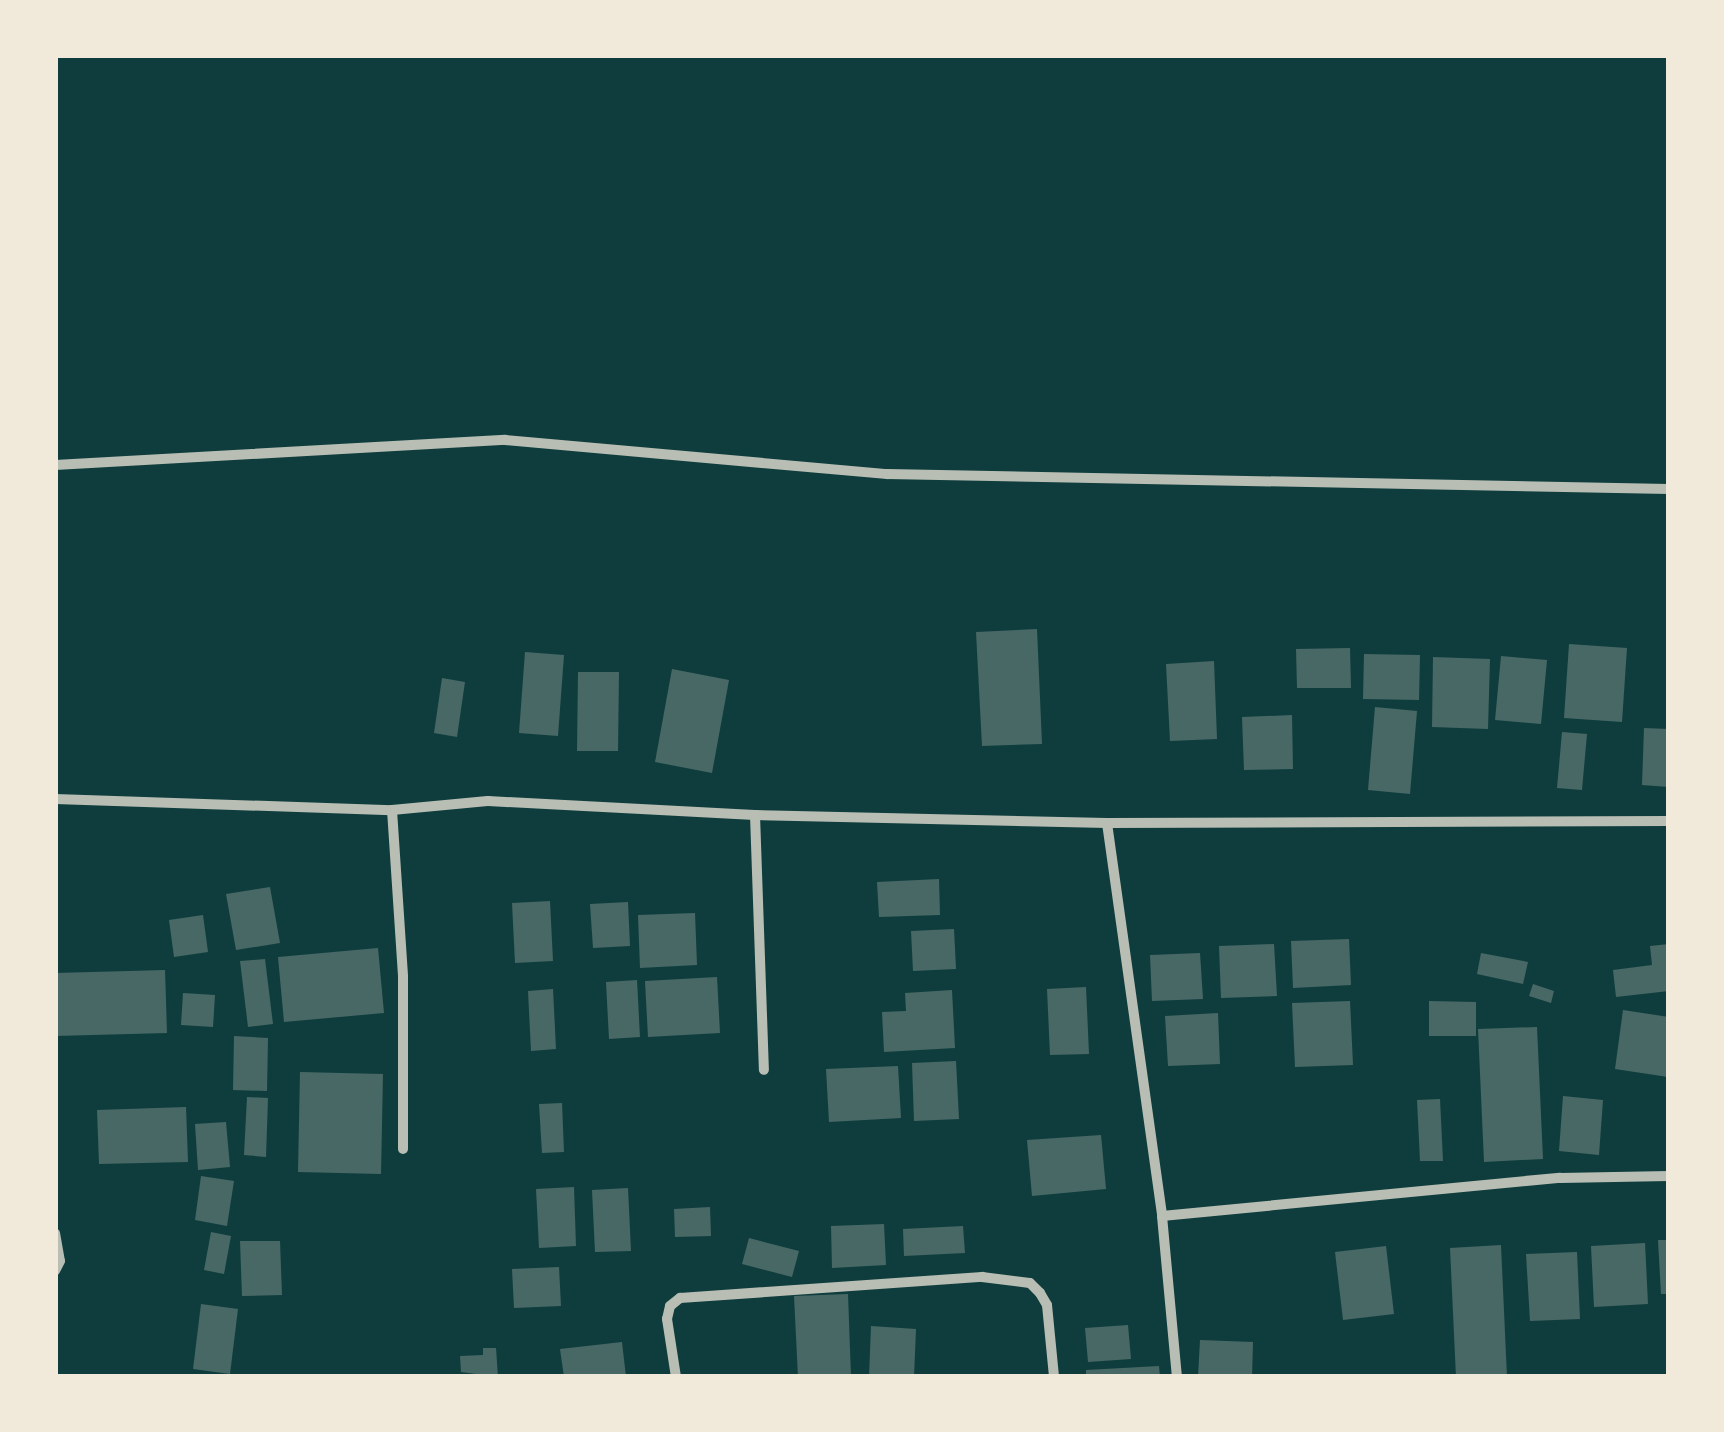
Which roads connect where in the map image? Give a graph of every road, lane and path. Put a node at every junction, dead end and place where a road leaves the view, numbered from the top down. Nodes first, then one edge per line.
1 (55, 465) edge
2 (1669, 489) edge
3 (55, 799) edge
4 (392, 810) junction
5 (755, 816) junction
6 (1669, 821) edge
7 (1108, 823) junction
8 (764, 1070) dead end
9 (403, 1149) dead end
10 (1669, 1176) edge
11 (1162, 1216) junction
12 (55, 1233) edge
13 (55, 1272) edge
14 (676, 1377) edge
15 (1054, 1377) edge
16 (1178, 1377) edge

1 - 2 street
3 - 4 street
4 - 5 street
4 - 9 street
5 - 7 street
5 - 8 street
6 - 7 street
7 - 11 street
10 - 11 street
11 - 16 street
12 - 13 street
14 - 15 street

